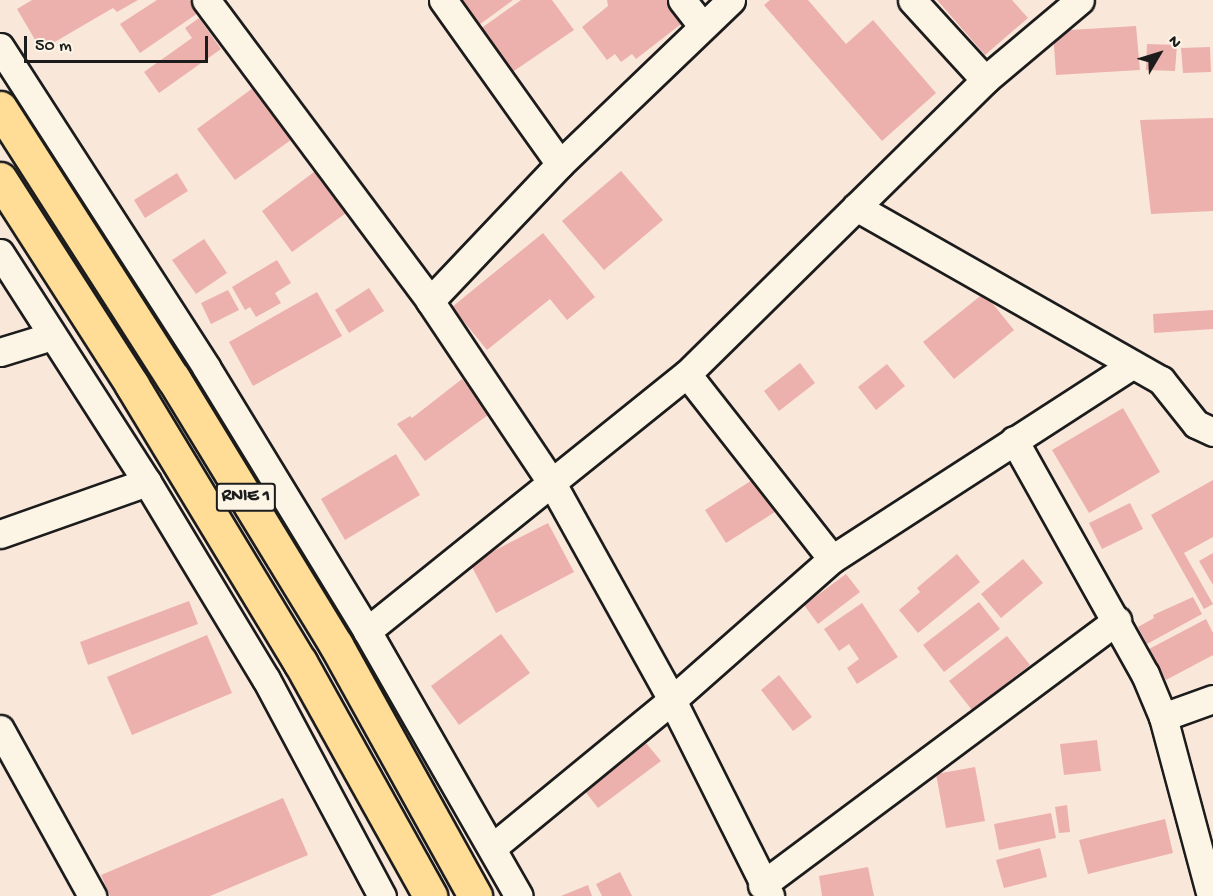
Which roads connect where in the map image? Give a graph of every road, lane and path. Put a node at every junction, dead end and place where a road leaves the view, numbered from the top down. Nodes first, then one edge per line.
1 (206, 0) edge
2 (443, 0) edge
3 (682, 0) edge
4 (731, 0) edge
5 (912, 0) edge
6 (1080, 0) edge
7 (701, 24) junction
8 (0, 47) edge
9 (985, 80) junction
10 (0, 108) edge
11 (560, 164) junction
12 (0, 179) edge
13 (856, 207) junction
14 (0, 253) edge
15 (430, 301) junction
16 (52, 336) junction
17 (0, 352) edge
18 (1132, 365) junction
19 (687, 374) junction
20 (1213, 432) edge
21 (1014, 440) junction
22 (147, 482) junction
23 (553, 485) junction
24 (0, 534) edge
25 (832, 559) junction
26 (1117, 620) junction
27 (367, 631) junction
28 (672, 699) junction
29 (1213, 699) edge
30 (1163, 717) junction
31 (0, 729) edge
32 (493, 847) junction
33 (766, 890) edge
34 (92, 896) edge
35 (382, 896) edge
36 (430, 896) edge
37 (475, 896) edge
38 (519, 896) edge
39 (1210, 896) edge

1 - 15 street
2 - 11 street
3 - 7 street
4 - 7 street
5 - 9 street
6 - 9 street
7 - 11 street
8 - 27 street
9 - 13 street
10 - 37 highway, RNIE 1
11 - 15 street
12 - 36 highway, RNIE 1
13 - 18 street
13 - 19 street
14 - 16 street
15 - 23 street
16 - 17 street
16 - 22 street
18 - 20 street
18 - 21 street
19 - 23 street
19 - 25 street
21 - 25 street
21 - 26 street
22 - 24 street
22 - 35 street
23 - 27 street
23 - 28 street
25 - 28 street
26 - 30 street
26 - 33 street
27 - 32 street
28 - 32 street
28 - 33 street
29 - 30 street
30 - 39 street
31 - 34 street
32 - 38 street

